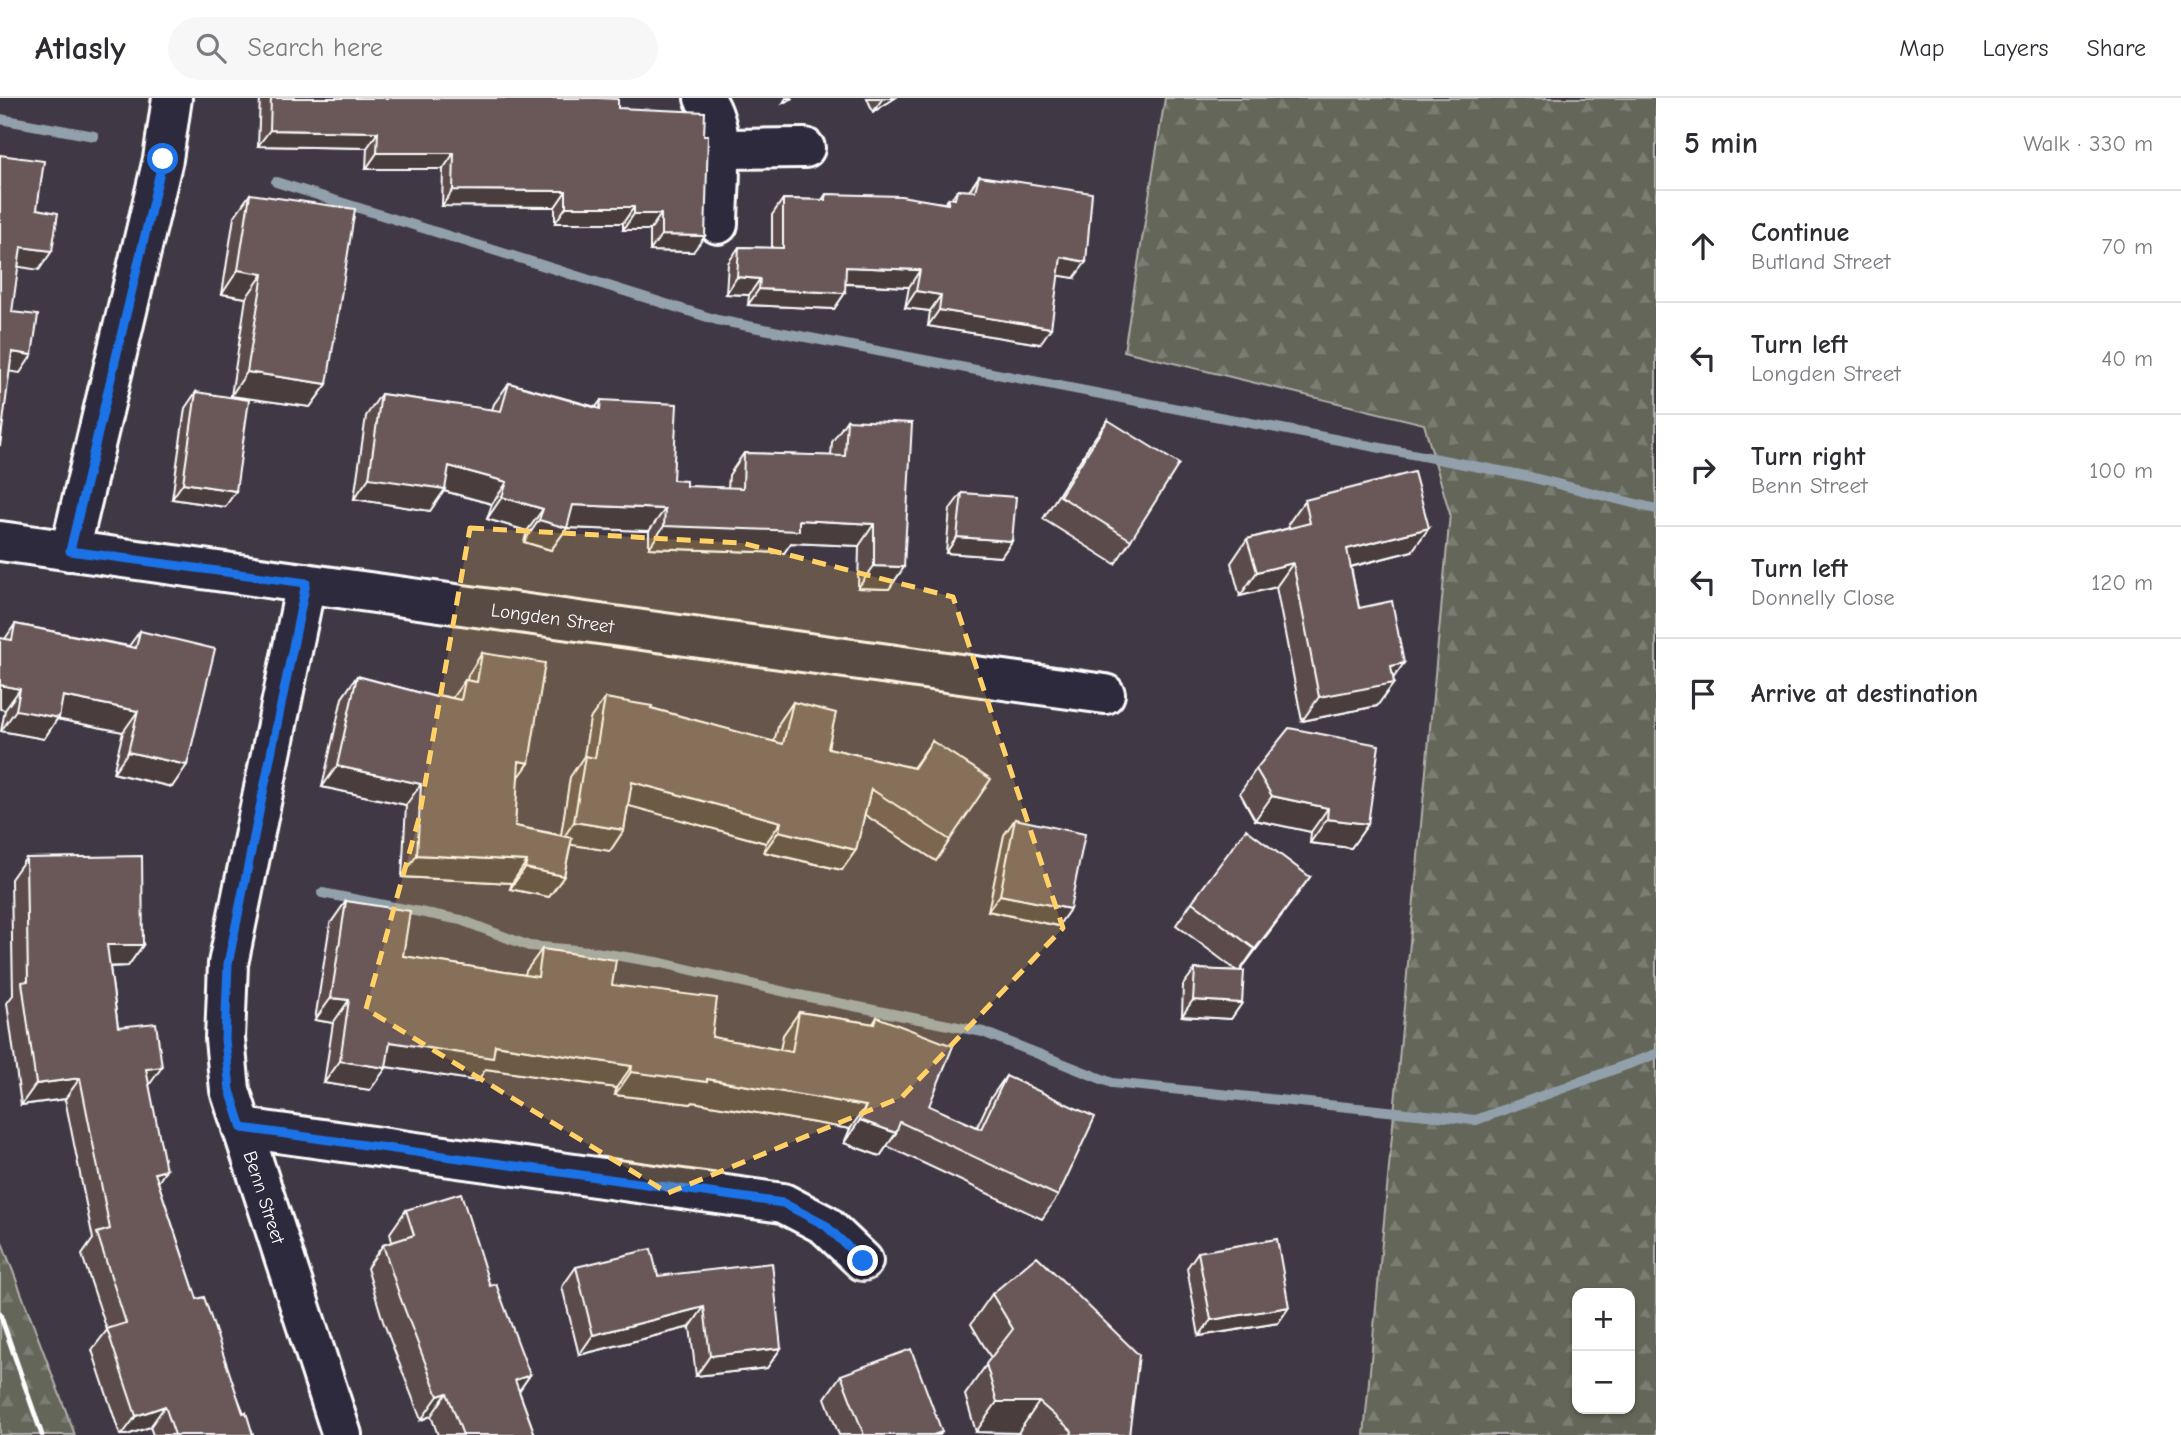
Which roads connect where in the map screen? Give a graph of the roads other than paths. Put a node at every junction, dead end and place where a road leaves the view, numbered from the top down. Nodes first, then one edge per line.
1 (172, 98) edge
2 (704, 98) edge
3 (805, 148) dead end
4 (719, 149) junction
5 (718, 225) dead end
6 (0, 541) edge
7 (70, 551) junction
8 (306, 583) junction
9 (1105, 694) dead end
10 (242, 1128) junction
11 (863, 1261) dead end
12 (342, 1435) edge

1 - 7 street
2 - 4 street
3 - 4 street
4 - 5 street
6 - 7 street, Longden Street
7 - 8 street, Longden Street
8 - 9 street, Longden Street
8 - 10 street, Benn Street
10 - 11 street
10 - 12 street, Benn Street

